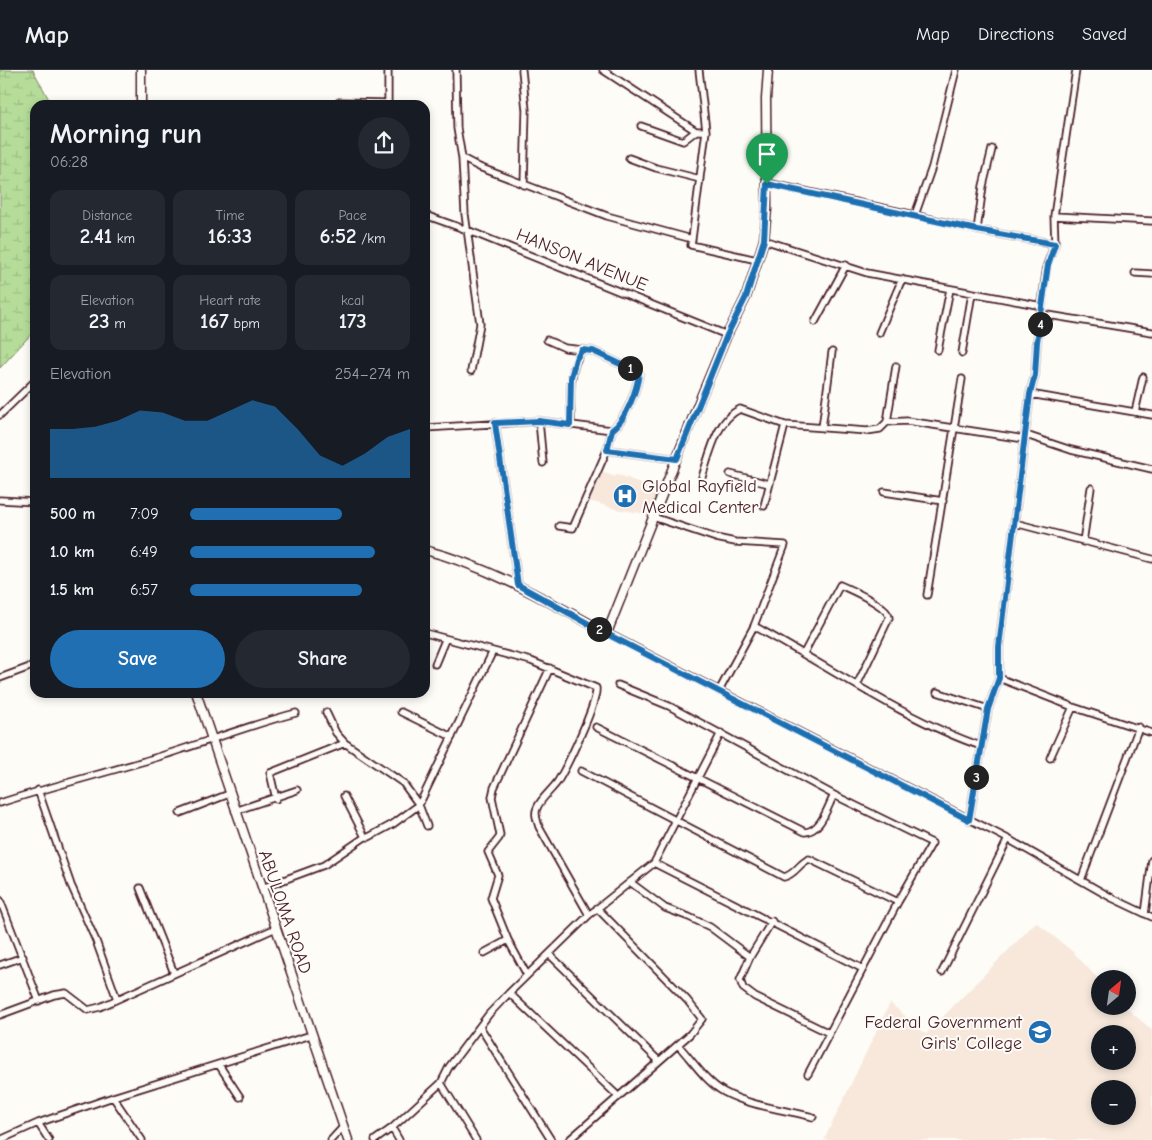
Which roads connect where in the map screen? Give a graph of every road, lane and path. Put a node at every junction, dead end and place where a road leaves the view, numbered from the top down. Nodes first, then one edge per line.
1 (141, 70) edge
2 (388, 70) edge
3 (456, 70) edge
4 (522, 70) edge
5 (603, 70) edge
6 (699, 70) edge
7 (768, 70) edge
8 (956, 70) edge
9 (1076, 70) edge
10 (141, 100) edge
11 (388, 100) edge
12 (641, 126) dead end
13 (696, 131) junction
14 (706, 131) junction
15 (992, 148) dead end
16 (462, 158) junction
17 (629, 158) dead end
18 (700, 179) junction
19 (767, 184) junction
20 (524, 185) junction
21 (915, 215) junction
22 (1054, 216) junction
23 (430, 217) edge
24 (1152, 222) edge
25 (467, 230) junction
26 (977, 230) junction
27 (692, 239) junction
28 (764, 240) junction
29 (1055, 244) junction
30 (758, 260) junction
31 (846, 266) junction
32 (1135, 272) dead end
33 (1152, 274) edge
34 (902, 279) junction
35 (950, 288) junction
36 (972, 293) junction
37 (1042, 306) junction
38 (1042, 314) junction
39 (816, 322) dead end
40 (1152, 332) edge
41 (879, 333) dead end
42 (727, 335) junction
43 (547, 340) dead end
44 (582, 350) junction
45 (938, 350) dead end
46 (832, 352) dead end
47 (962, 353) dead end
48 (896, 366) dead end
49 (471, 371) dead end
50 (1143, 377) dead end
51 (962, 379) dead end
52 (30, 386) edge
53 (1030, 394) junction
54 (1135, 412) junction
55 (0, 415) edge
56 (1152, 415) edge
57 (539, 421) junction
58 (887, 422) junction
59 (495, 423) junction
60 (570, 425) junction
61 (785, 425) junction
62 (430, 428) edge
63 (822, 428) junction
64 (954, 429) junction
65 (612, 430) junction
66 (1025, 437) junction
67 (607, 450) junction
68 (677, 459) junction
69 (543, 463) dead end
70 (1152, 469) edge
71 (730, 474) dead end
72 (702, 477) dead end
73 (769, 484) junction
74 (1091, 488) dead end
75 (884, 492) dead end
76 (0, 500) edge
77 (943, 501) junction
78 (30, 502) edge
79 (764, 506) dead end
80 (653, 517) junction
81 (1015, 523) junction
82 (559, 526) dead end
83 (1083, 542) junction
84 (430, 553) edge
85 (1152, 559) edge
86 (518, 585) junction
87 (927, 596) dead end
88 (754, 626) junction
89 (607, 634) junction
90 (430, 635) edge
91 (446, 640) junction
92 (493, 651) junction
93 (804, 653) junction
94 (435, 664) dead end
95 (30, 666) edge
96 (550, 668) junction
97 (0, 678) edge
98 (999, 678) junction
99 (618, 685) dead end
100 (857, 685) junction
101 (719, 691) junction
102 (938, 692) dead end
103 (198, 698) edge
104 (1073, 707) junction
105 (988, 709) junction
106 (296, 712) dead end
107 (326, 712) dead end
108 (400, 712) dead end
109 (596, 726) dead end
110 (1139, 728) junction
111 (721, 733) junction
112 (1152, 733) edge
113 (452, 737) junction
114 (210, 738) junction
115 (345, 744) junction
116 (981, 746) junction
117 (1050, 758) dead end
118 (581, 771) dead end
119 (699, 777) junction
120 (38, 790) junction
121 (297, 790) dead end
122 (229, 794) junction
123 (834, 795) junction
124 (344, 796) dead end
125 (276, 798) junction
126 (0, 802) edge
127 (419, 804) junction
128 (235, 811) junction
129 (180, 813) dead end
130 (969, 820) junction
131 (676, 821) junction
132 (427, 826) dead end
133 (365, 837) junction
134 (1008, 839) junction
135 (1152, 860) edge
136 (654, 863) junction
137 (1081, 880) junction
138 (630, 882) junction
139 (140, 888) dead end
140 (262, 888) junction
141 (0, 900) edge
142 (898, 902) junction
143 (597, 908) junction
144 (1145, 914) junction
145 (589, 915) junction
146 (1152, 918) edge
147 (772, 921) junction
148 (276, 928) junction
149 (508, 940) junction
150 (484, 953) dead end
151 (549, 954) junction
152 (23, 957) junction
153 (750, 957) junction
154 (0, 965) edge
155 (863, 969) junction
156 (942, 972) dead end
157 (174, 973) junction
158 (527, 975) junction
159 (509, 993) junction
160 (117, 999) junction
161 (39, 1001) junction
162 (0, 1015) edge
163 (480, 1027) junction
164 (829, 1033) junction
165 (311, 1035) junction
166 (678, 1045) junction
167 (659, 1061) junction
168 (219, 1065) junction
169 (808, 1074) dead end
170 (440, 1083) junction
171 (113, 1097) junction
172 (240, 1097) dead end
173 (619, 1097) junction
174 (813, 1117) dead end
175 (38, 1123) junction
176 (343, 1127) junction
177 (392, 1128) junction
178 (0, 1140) edge
179 (49, 1140) edge
180 (142, 1140) edge
181 (331, 1140) edge
182 (348, 1140) edge
183 (375, 1140) edge
184 (399, 1140) edge
185 (476, 1140) edge
186 (551, 1140) edge
187 (569, 1140) edge

1 - 10 street
2 - 11 street
3 - 16 street
4 - 20 street
5 - 13 street
6 - 14 street
7 - 19 street
8 - 21 street
9 - 22 street
12 - 13 street
13 - 14 street
14 - 18 street
15 - 26 street
16 - 20 street
16 - 25 street
17 - 18 street
18 - 27 street
19 - 21 street
19 - 28 street
20 - 27 street
21 - 26 street
22 - 24 street
22 - 29 street
23 - 25 street, HANSON AVENUE
25 - 42 street, HANSON AVENUE
25 - 49 street
26 - 29 street
27 - 30 street
28 - 30 street
28 - 31 street
29 - 37 street
30 - 42 street
31 - 34 street
31 - 39 street
32 - 33 street
34 - 35 street
34 - 41 street
35 - 36 street
35 - 45 street
36 - 37 street
36 - 47 street
37 - 38 street
38 - 40 street
38 - 53 street
42 - 68 street
43 - 44 street
44 - 60 street
44 - 65 street
46 - 63 street
48 - 58 street
50 - 54 street
51 - 64 street
52 - 55 street
53 - 54 street
53 - 66 street
54 - 56 street
57 - 59 street
57 - 60 street
57 - 69 street
58 - 63 street
58 - 64 street
59 - 62 street
59 - 86 street
60 - 65 street
61 - 63 street
61 - 72 street
61 - 73 street
64 - 66 street
64 - 77 street
65 - 67 street
66 - 70 street
66 - 81 street
67 - 68 street
67 - 82 street
68 - 80 street
71 - 73 street
73 - 79 street
74 - 83 street
75 - 77 street
76 - 78 street
77 - 87 street
80 - 88 street
80 - 89 street
81 - 83 street
81 - 98 street
83 - 85 street
84 - 86 street
86 - 89 street
88 - 93 street
88 - 101 street
89 - 101 street
90 - 91 street
91 - 92 street
91 - 94 street
92 - 96 street
92 - 113 street
93 - 100 street
93 - 100 street
95 - 97 street
96 - 145 street
96 - 149 street
98 - 104 street
98 - 105 street
99 - 111 street
100 - 116 street
101 - 130 street
102 - 105 street
103 - 114 street, ABULOMA ROAD
104 - 110 street
104 - 117 street
105 - 116 street
106 - 114 street
107 - 115 street
108 - 113 street
109 - 119 street
110 - 112 street
110 - 137 street
111 - 119 street
111 - 123 street
113 - 127 street
114 - 120 street
114 - 122 street, ABULOMA ROAD
115 - 125 street
115 - 127 street
116 - 130 street
118 - 131 street
119 - 123 street
119 - 131 street
120 - 126 street
120 - 160 street
121 - 125 street
122 - 128 street, ABULOMA ROAD
122 - 129 street
123 - 142 street
124 - 133 street
125 - 128 street
127 - 132 street
127 - 133 street
128 - 140 street, ABULOMA ROAD
130 - 134 street
131 - 136 street
131 - 142 street
133 - 140 street
134 - 137 street
134 - 156 street
135 - 144 street
136 - 138 street
136 - 147 street
137 - 144 street
138 - 143 street
138 - 153 street
139 - 157 street
140 - 148 street, ABULOMA ROAD
141 - 152 street
142 - 155 street
143 - 145 street
143 - 166 street
144 - 146 street
145 - 151 street
147 - 153 street
147 - 155 street
148 - 157 street
148 - 165 street, ABULOMA ROAD
149 - 150 street
149 - 158 street
151 - 158 street
151 - 167 street
152 - 154 street
152 - 161 street
153 - 164 street
155 - 164 street
157 - 160 street
158 - 159 street
159 - 163 street
159 - 173 street
160 - 161 street
161 - 162 street
163 - 170 street
163 - 186 street
164 - 169 street
165 - 168 street
165 - 176 street, ABULOMA ROAD
166 - 167 street
166 - 174 street
167 - 173 street
168 - 171 street
168 - 172 street
170 - 177 street
170 - 185 street
171 - 175 street
171 - 180 street
173 - 187 street
175 - 178 street
175 - 179 street
176 - 181 street
176 - 182 street, ABULOMA ROAD
177 - 183 street
177 - 184 street

